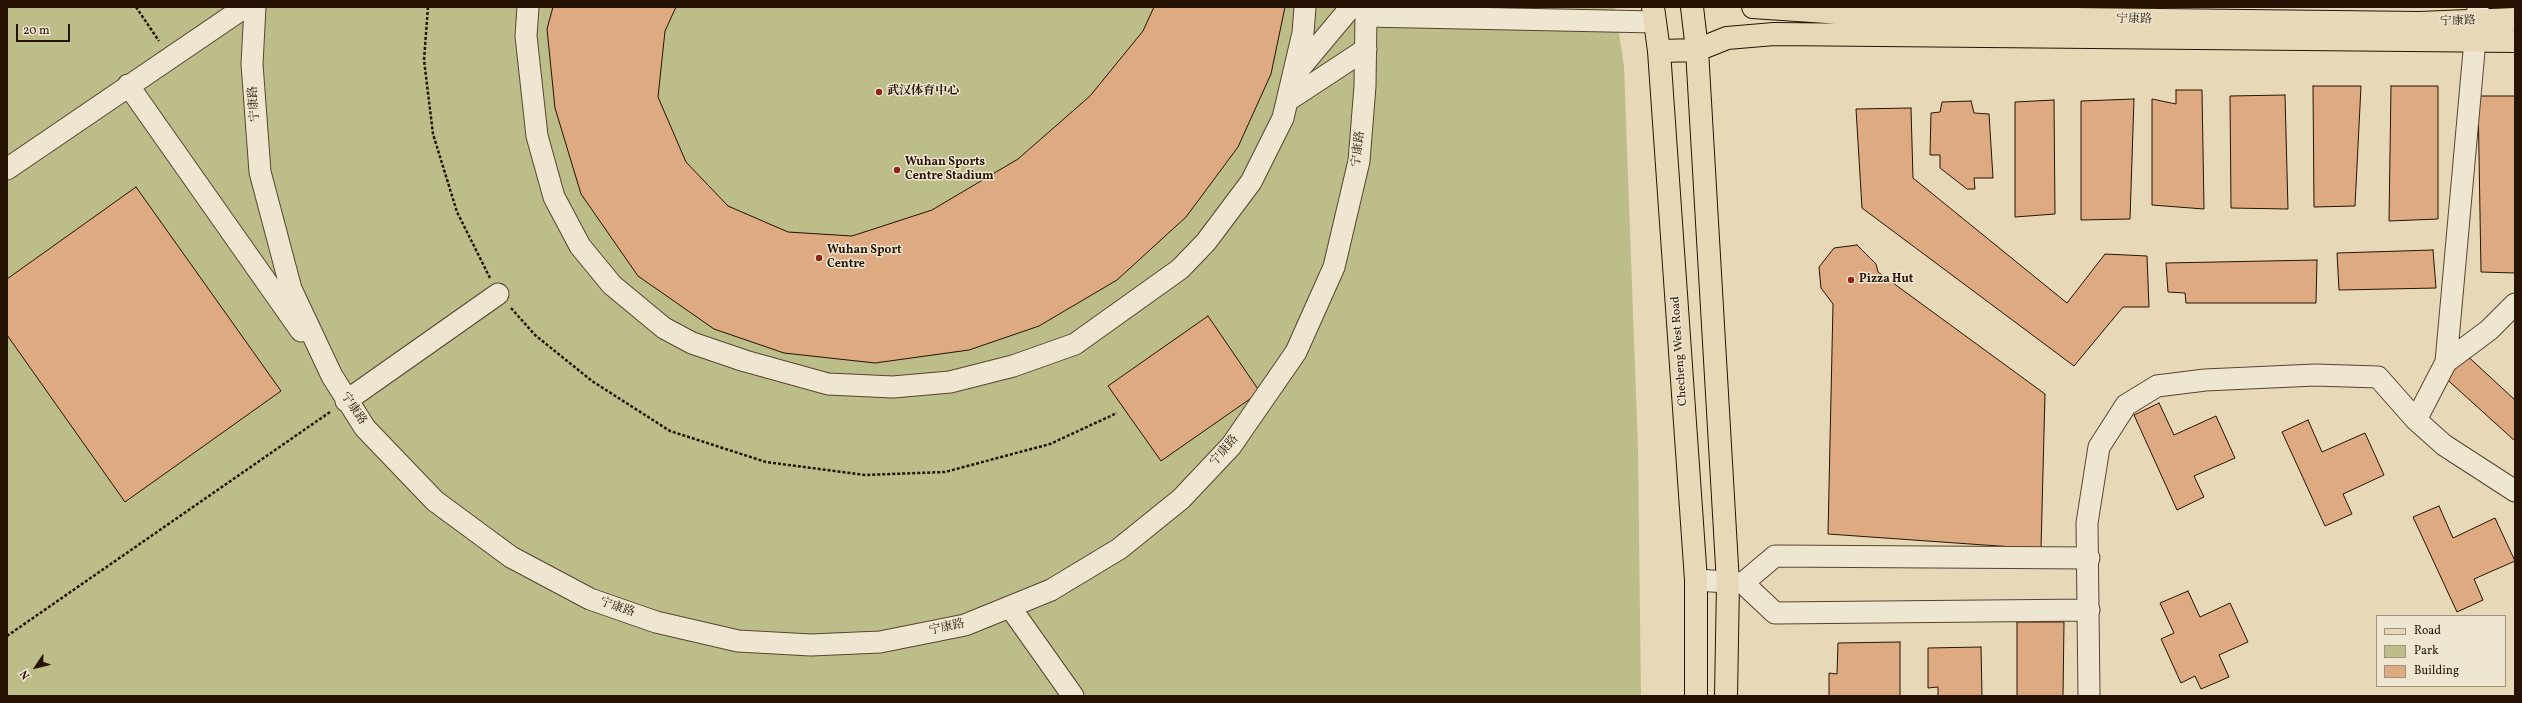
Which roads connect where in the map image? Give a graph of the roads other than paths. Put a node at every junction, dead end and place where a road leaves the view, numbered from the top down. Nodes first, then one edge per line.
1 (245, 7) edge
2 (255, 7) edge
3 (528, 7) edge
4 (1305, 7) edge
5 (1692, 7) edge
6 (1753, 7) edge
7 (1361, 10) edge
8 (1654, 15) edge
9 (2515, 19) edge
10 (2476, 24) edge
11 (2515, 41) edge
12 (1366, 49) junction
13 (1697, 50) junction
14 (1659, 51) junction
15 (1292, 78) junction
16 (128, 85) junction
17 (1287, 101) junction
18 (7, 169) edge
19 (498, 294) dead end
20 (2515, 304) edge
21 (2446, 362) junction
22 (332, 376) junction
23 (346, 401) junction
24 (2416, 420) junction
25 (2515, 491) edge
26 (2089, 558) junction
27 (1696, 580) junction
28 (1735, 583) junction
29 (1010, 607) junction
30 (2089, 610) junction
31 (1073, 696) edge
32 (1696, 696) edge
33 (1726, 696) edge
34 (2089, 696) edge

1 - 16 street
2 - 22 street, 宁康路
3 - 17 street
4 - 15 street
5 - 13 main road
6 - 10 main road, 宁康路
7 - 8 street
7 - 12 street, 宁康路
7 - 15 street
8 - 14 main road, Checheng West Road
9 - 10 main road, 宁康路
10 - 11 main road
10 - 13 main road
10 - 21 street
12 - 17 street
12 - 29 street, 宁康路
13 - 14 main road
13 - 28 main road
14 - 27 main road, Checheng West Road
15 - 17 street
16 - 18 street
16 - 22 street
19 - 23 street
20 - 21 street
21 - 24 street
22 - 23 street, 宁康路
23 - 29 street, 宁康路
24 - 25 street
24 - 26 street
26 - 28 street
26 - 30 street
27 - 28 street
27 - 32 main road, Checheng West Road
28 - 30 street
28 - 33 main road
29 - 31 street
30 - 34 street

